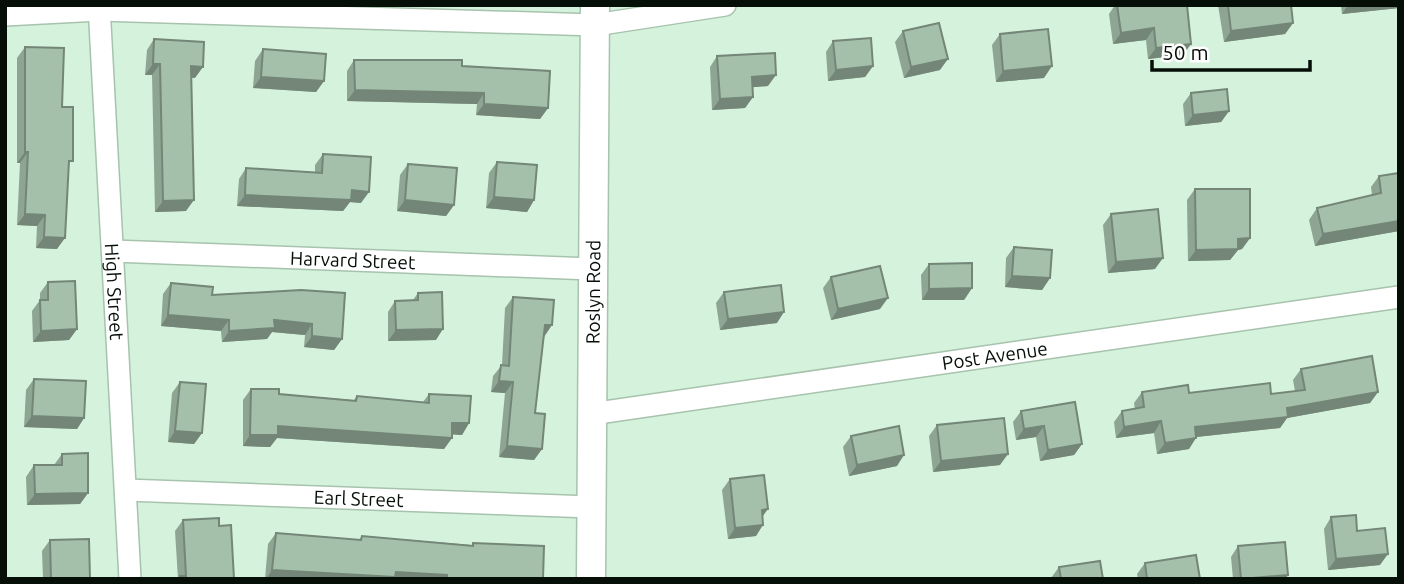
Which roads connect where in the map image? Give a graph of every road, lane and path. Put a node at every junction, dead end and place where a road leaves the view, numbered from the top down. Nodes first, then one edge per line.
1 (725, 5) edge
2 (99, 7) edge
3 (5, 15) edge
4 (595, 15) edge
5 (113, 251) junction
6 (592, 269) junction
7 (1399, 297) edge
8 (591, 414) junction
9 (126, 490) junction
10 (591, 507) junction
11 (130, 579) edge
12 (591, 579) edge

1 - 4 street
2 - 3 street
2 - 4 street
2 - 5 street, High Street
4 - 6 main road, Roslyn Road
5 - 6 street, Harvard Street
5 - 9 street, High Street
6 - 8 main road, Roslyn Road
7 - 8 street, Post Avenue
8 - 10 main road, Roslyn Road
9 - 10 street, Earl Street
9 - 11 street, High Street
10 - 12 main road, Roslyn Road

